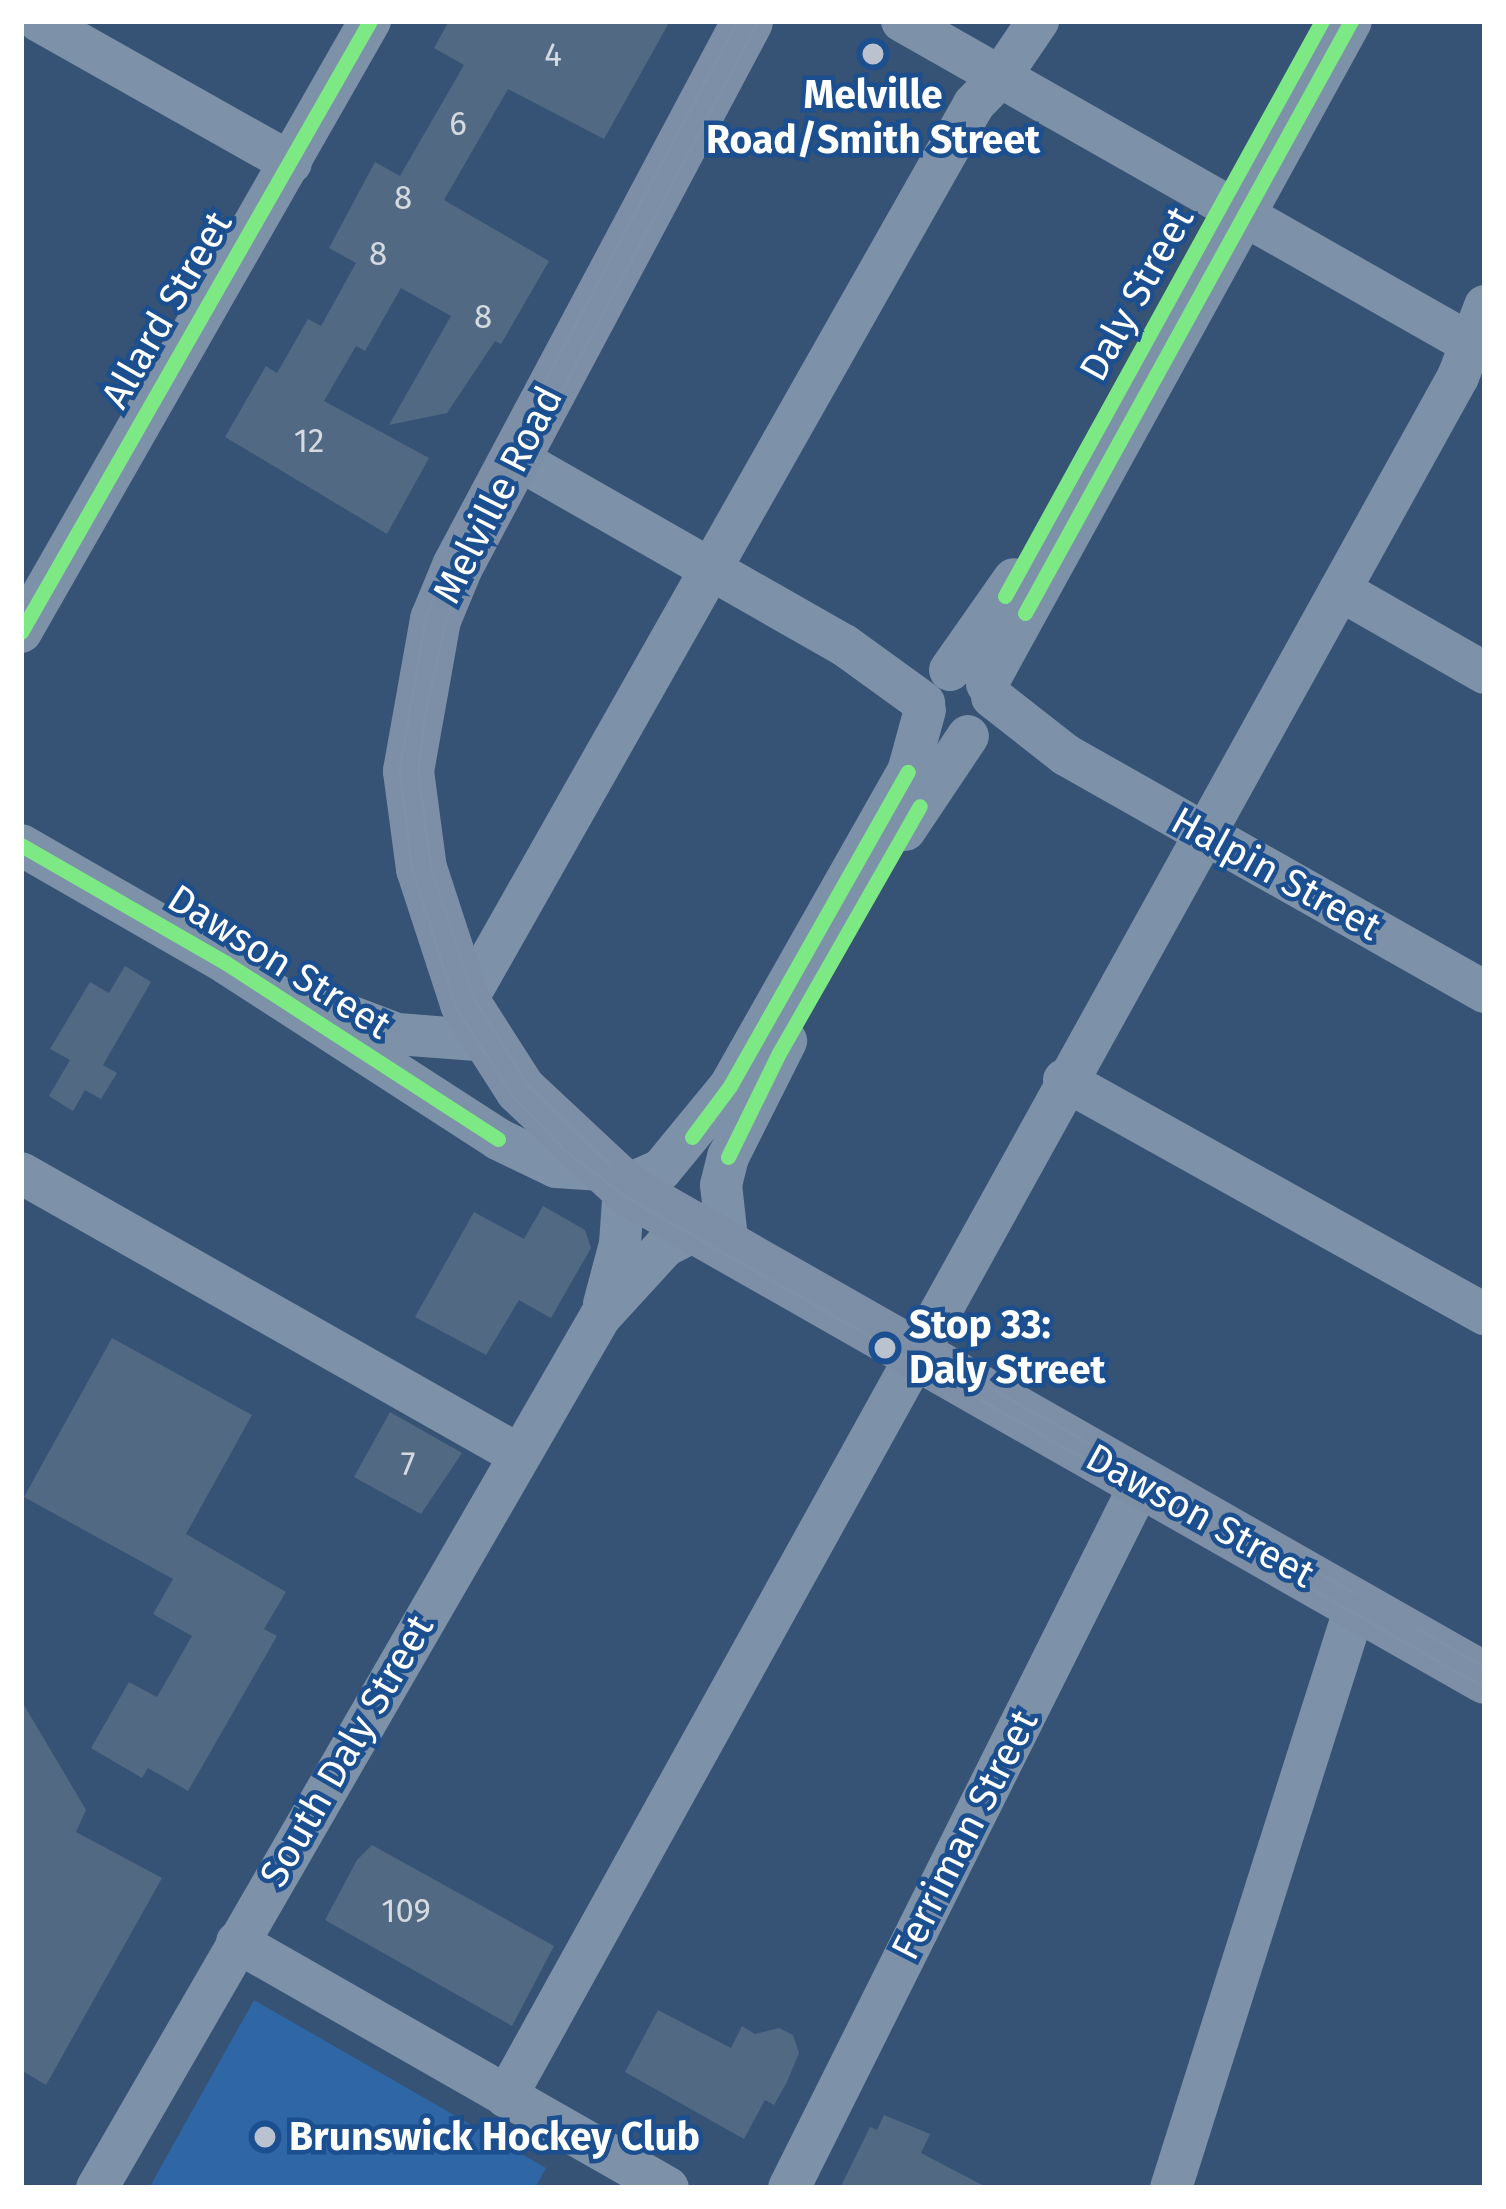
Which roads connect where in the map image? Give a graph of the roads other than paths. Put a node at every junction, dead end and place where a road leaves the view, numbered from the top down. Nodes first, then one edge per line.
1 (39, 21) edge
2 (370, 21) edge
3 (747, 21) edge
4 (902, 21) edge
5 (1038, 21) edge
6 (1322, 21) edge
7 (1351, 21) edge
8 (1000, 77) junction
9 (291, 163) junction
10 (1236, 211) junction
11 (1480, 334) edge
12 (514, 458) junction
13 (711, 568) junction
14 (1340, 590) junction
15 (21, 632) edge
16 (1485, 673) edge
17 (957, 701) junction
18 (1203, 833) junction
19 (21, 845) edge
20 (226, 963) junction
21 (1485, 992) edge
22 (476, 1022) junction
23 (1064, 1080) junction
24 (21, 1173) edge
25 (613, 1178) junction
26 (712, 1239) junction
27 (1485, 1314) edge
28 (600, 1317) junction
29 (915, 1354) junction
30 (519, 1455) junction
31 (1141, 1483) junction
32 (1356, 1604) junction
33 (1485, 1678) edge
34 (237, 1942) junction
35 (506, 2097) junction
36 (97, 2188) edge
37 (668, 2188) edge
38 (789, 2188) edge
39 (1171, 2188) edge

1 - 9 street
2 - 9 street, Allard Street
3 - 12 main road, Melville Road
4 - 8 street
5 - 8 street
6 - 10 street, Daly Street
7 - 10 street, Daly Street
8 - 10 street
8 - 13 street
9 - 15 street, Allard Street
10 - 11 street
10 - 17 street, Daly Street
11 - 14 street
12 - 13 street, Halpin Street
12 - 22 main road, Melville Road
13 - 17 street, Halpin Street
13 - 22 street
14 - 16 street
14 - 18 street
17 - 18 street, Halpin Street
17 - 25 street, Daly Street
17 - 26 street, Daly Street
18 - 21 street, Halpin Street
18 - 23 street
19 - 20 street, Dawson Street
20 - 22 street, Dawson Street
20 - 25 street, Dawson Street
22 - 25 main road, Melville Road
23 - 27 street
23 - 29 street
24 - 30 street
25 - 26 main road, Dawson Street
25 - 28 street, South Daly Street
26 - 28 street, South Daly Street
26 - 29 main road, Dawson Street
28 - 30 street, South Daly Street
29 - 31 main road, Dawson Street
29 - 35 street
30 - 34 street, South Daly Street
31 - 32 main road, Dawson Street
31 - 38 street, Ferriman Street
32 - 33 main road, Dawson Street
32 - 39 street
34 - 35 street
34 - 36 street, South Daly Street
35 - 37 street

